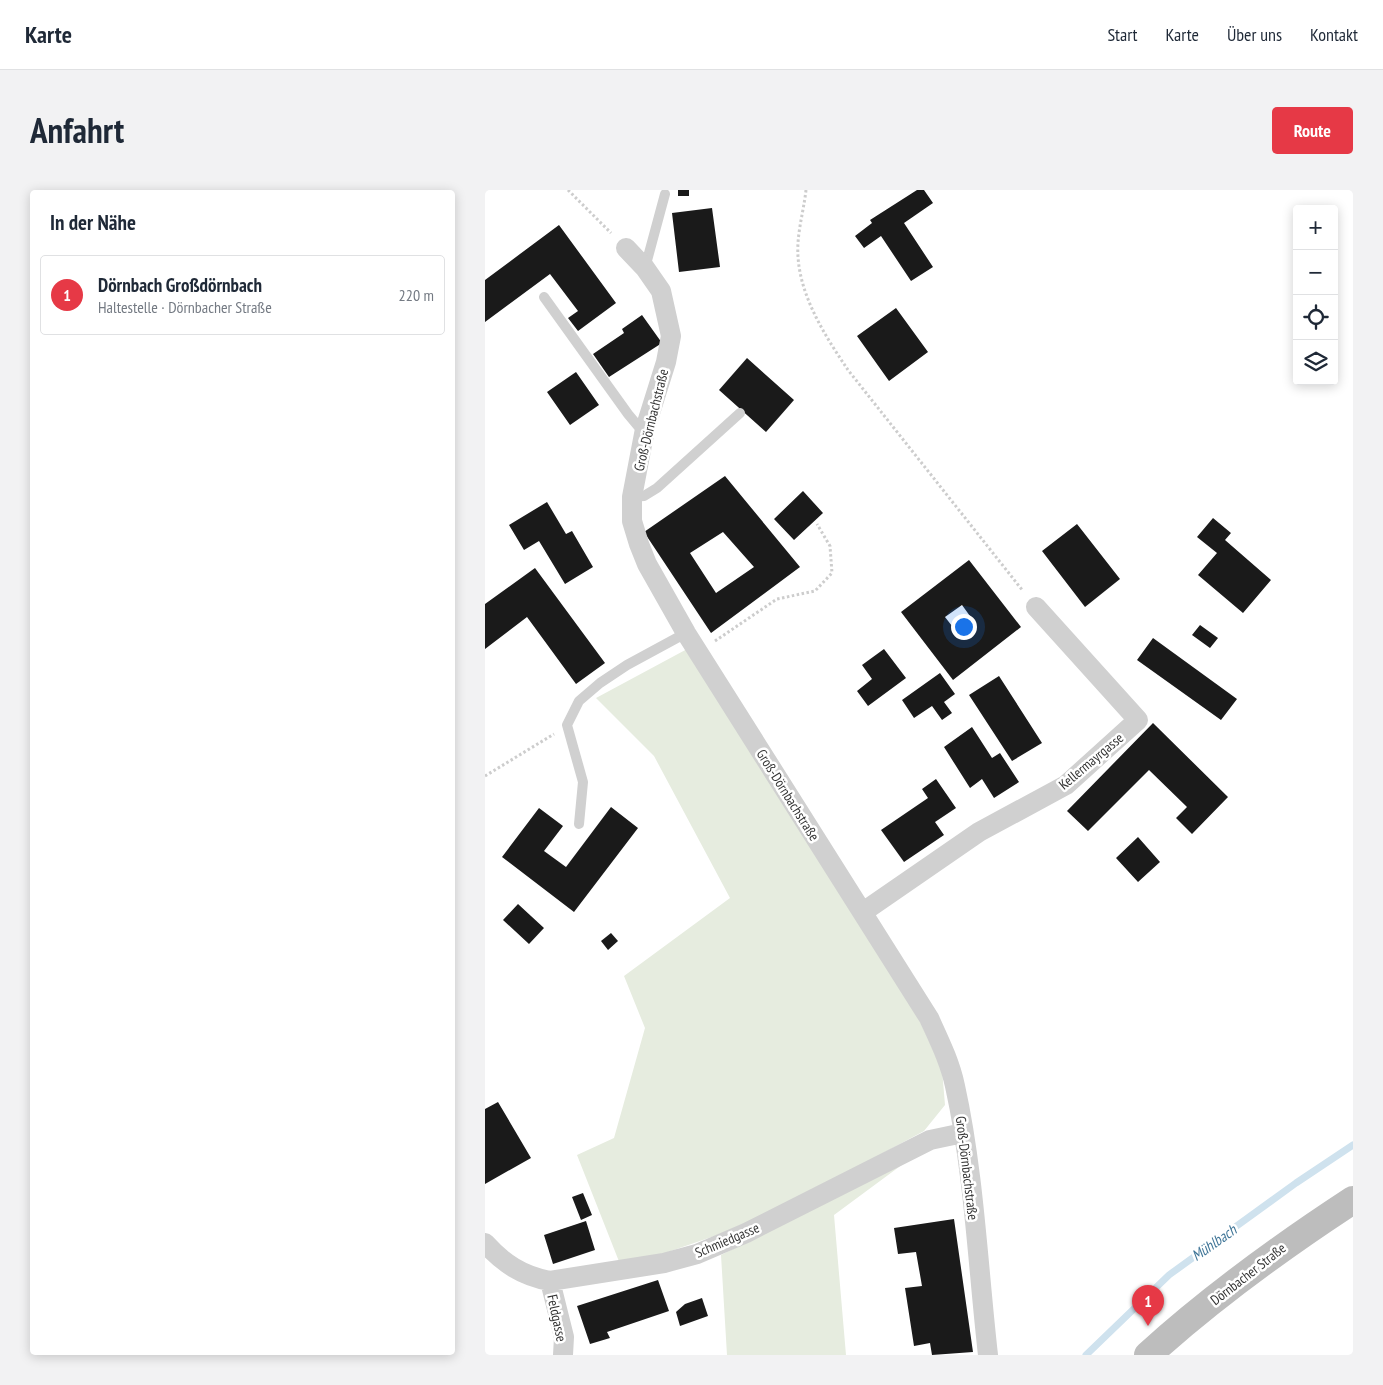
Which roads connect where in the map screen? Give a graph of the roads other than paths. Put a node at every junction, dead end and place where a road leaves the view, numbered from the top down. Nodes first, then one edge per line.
1 (665, 194) dead end
2 (626, 248) road end
3 (645, 268) junction
4 (544, 297) dead end
5 (740, 413) dead end
6 (645, 430) junction
7 (632, 497) junction
8 (1036, 608) road end
9 (686, 633) junction
10 (579, 824) dead end
11 (863, 912) junction
12 (963, 1132) junction
13 (1353, 1200) edge
14 (485, 1243) edge
15 (550, 1281) junction
16 (1153, 1353) edge
17 (563, 1355) edge
18 (988, 1355) edge

1 - 3 lane
2 - 3 street, Groß-Dörnbachstraße
3 - 6 street, Groß-Dörnbachstraße
4 - 6 lane
5 - 7 lane
6 - 7 street, Groß-Dörnbachstraße
7 - 9 street, Groß-Dörnbachstraße
8 - 11 street, Kellermayrgasse
9 - 10 lane
9 - 11 street, Groß-Dörnbachstraße
11 - 12 street, Groß-Dörnbachstraße
12 - 15 street, Schmiedgasse
12 - 18 street, Groß-Dörnbachstraße
13 - 16 street, Dörnbacher Straße
14 - 15 street, Schmiedgasse
15 - 17 street, Feldgasse

